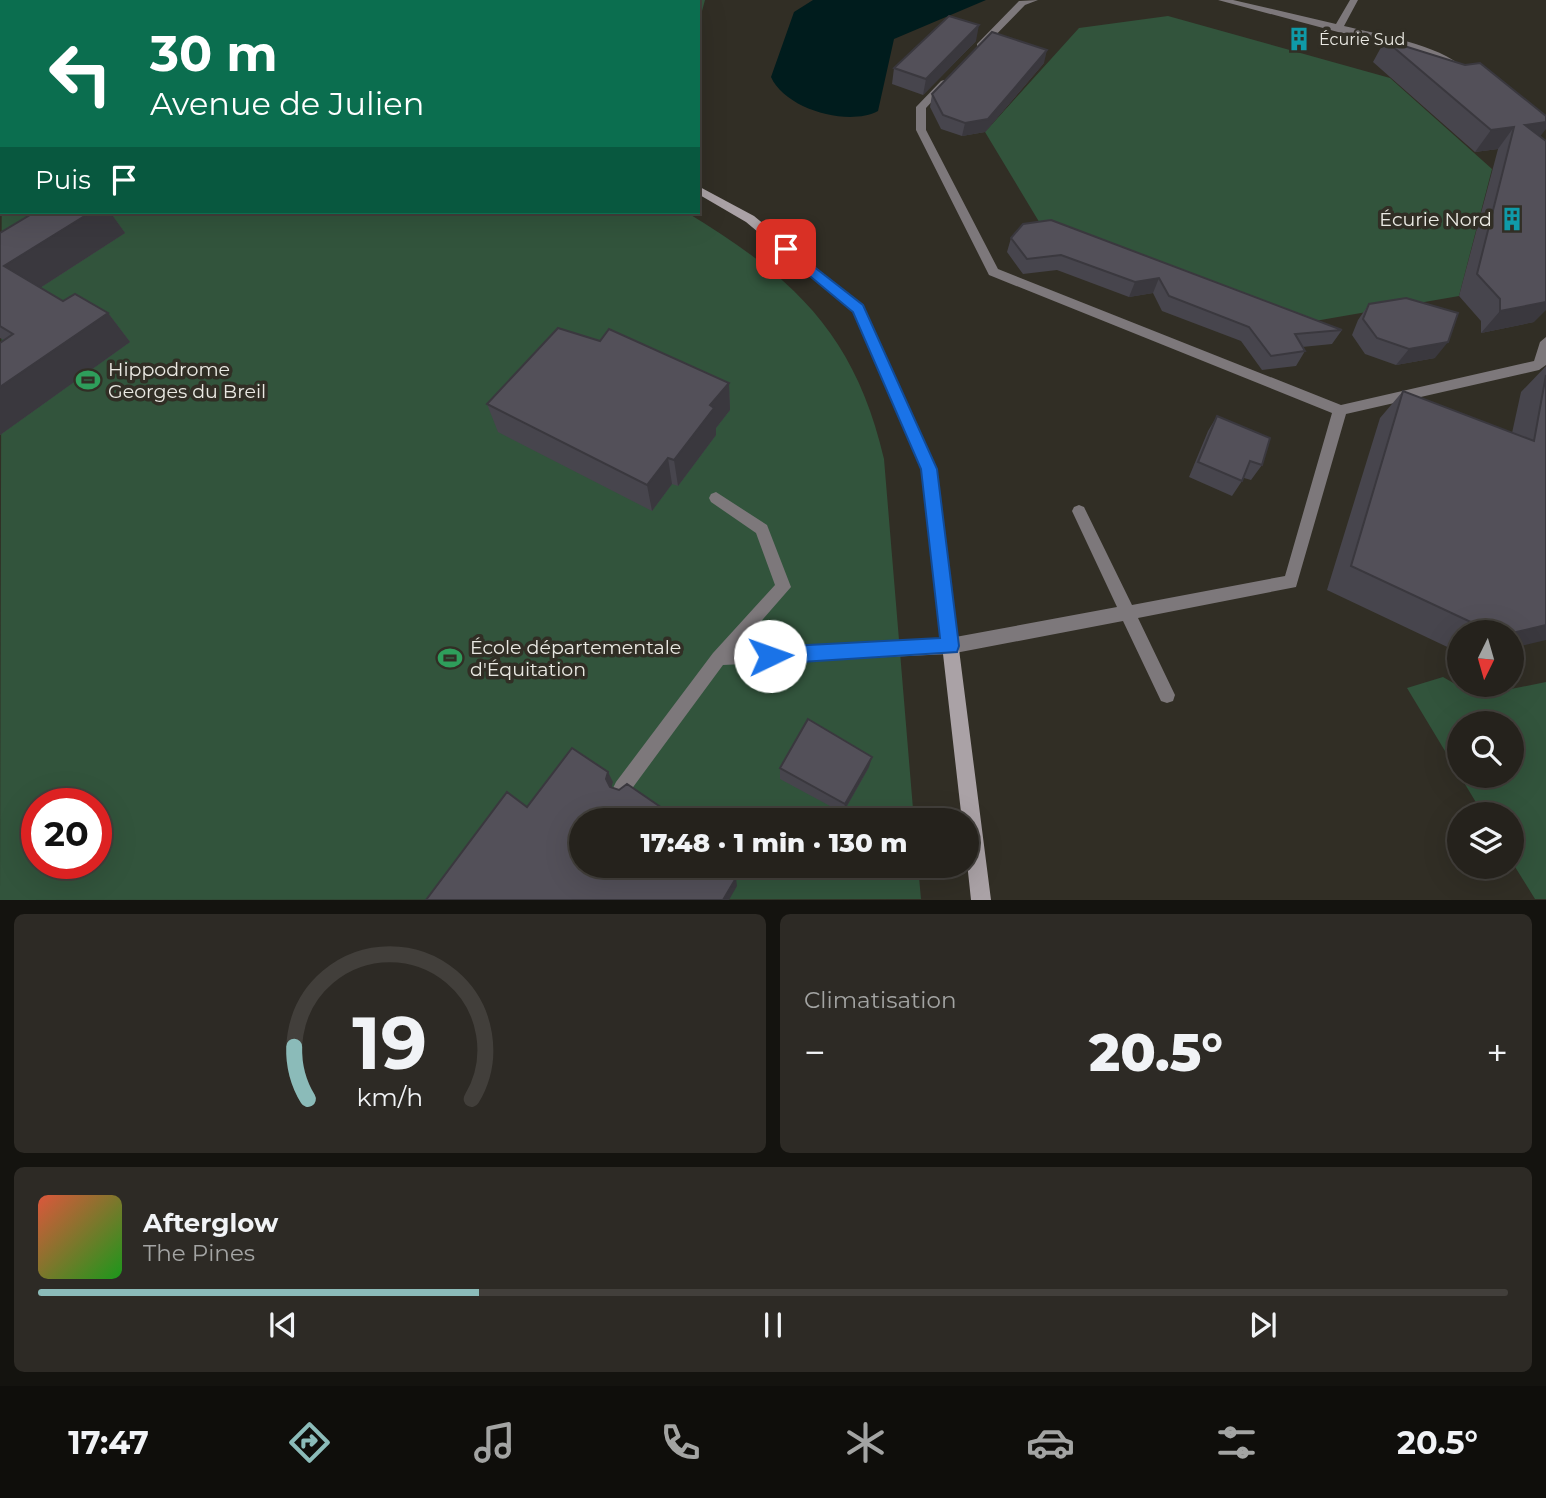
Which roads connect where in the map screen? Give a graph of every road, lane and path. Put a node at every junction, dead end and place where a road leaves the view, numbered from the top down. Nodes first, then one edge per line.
1 (1034, 0) edge
2 (1222, 0) edge
3 (1354, 0) edge
4 (1338, 29) junction
5 (967, 60) edge
6 (958, 69) edge
7 (1471, 75) edge
8 (700, 190) edge
9 (1546, 342) edge
10 (1340, 410) junction
11 (716, 498) dead end
12 (1079, 510) dead end
13 (1128, 613) junction
14 (950, 646) junction
15 (719, 659) junction
16 (1167, 695) dead end
17 (622, 788) edge
18 (981, 900) edge

1 - 5 lane
2 - 4 lane
3 - 4 lane
4 - 7 lane
6 - 10 lane
8 - 14 street
9 - 10 lane
10 - 13 lane
11 - 15 lane
12 - 13 lane
13 - 14 lane
13 - 16 lane
14 - 15 lane
14 - 18 street
15 - 17 lane

